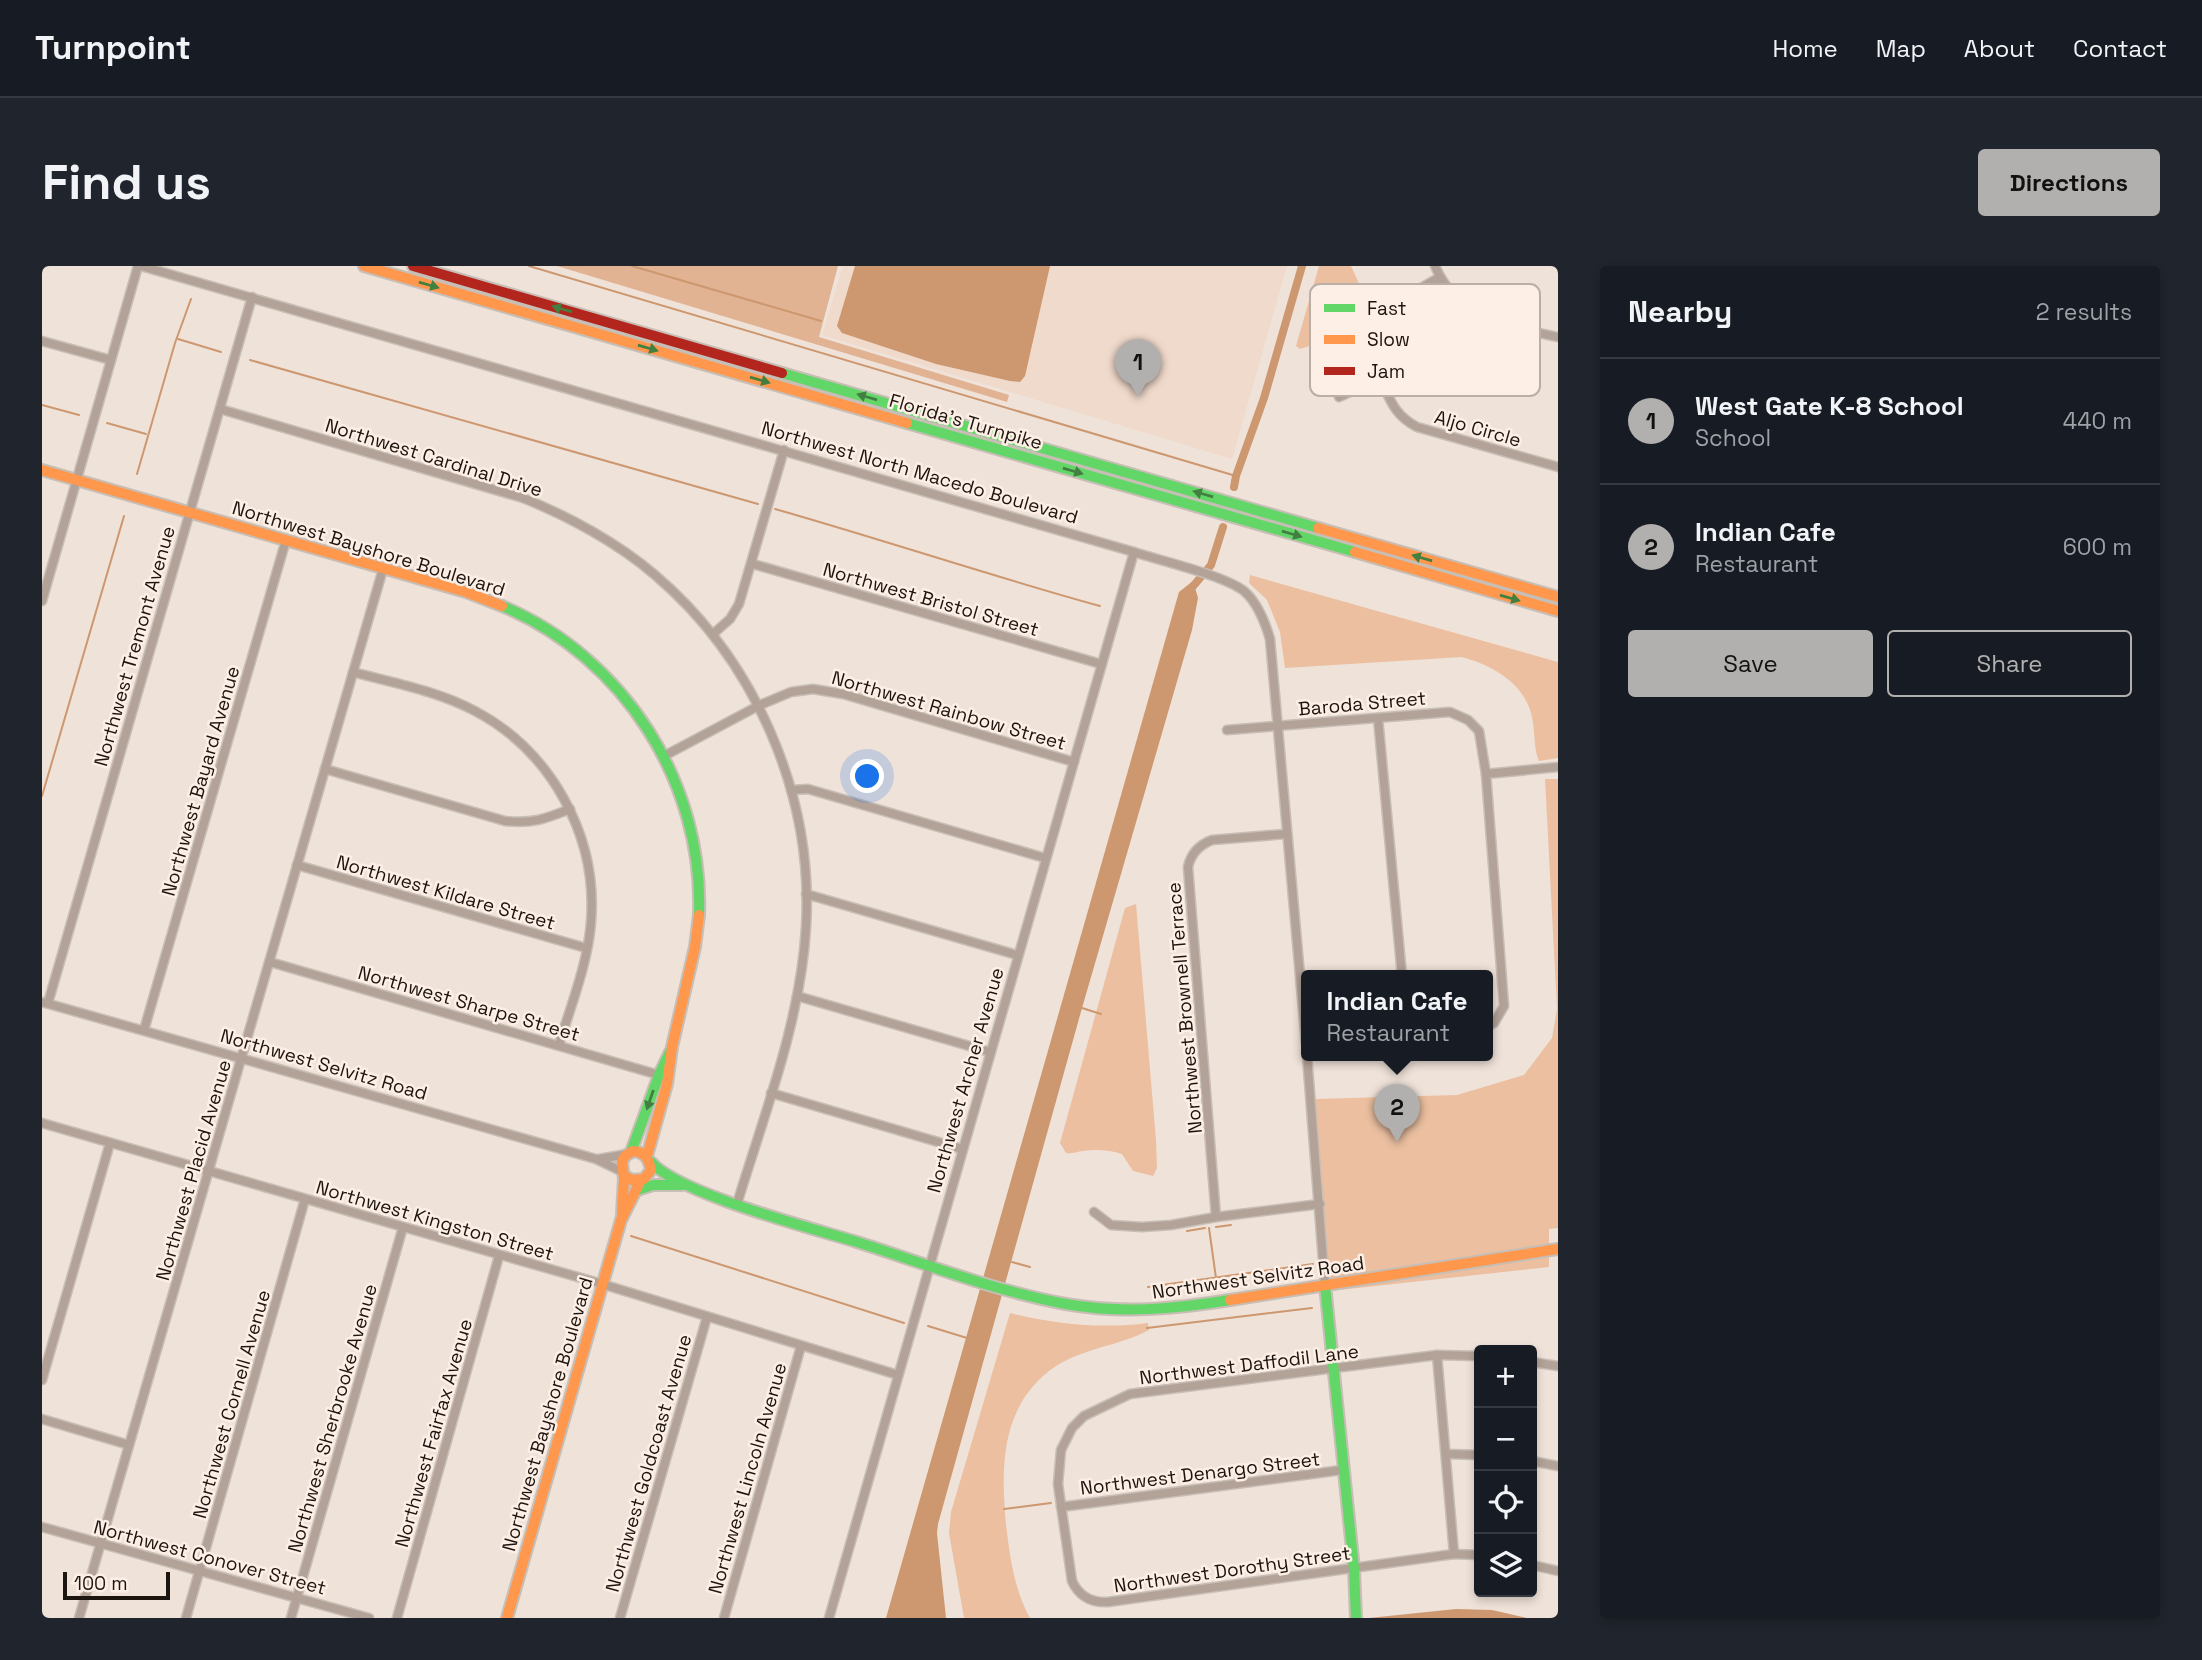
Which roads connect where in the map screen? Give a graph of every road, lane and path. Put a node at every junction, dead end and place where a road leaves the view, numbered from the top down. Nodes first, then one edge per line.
1 (140, 266) edge
2 (364, 266) edge
3 (413, 266) edge
4 (1435, 266) edge
5 (1440, 277) junction
6 (1428, 284) edge
7 (1446, 284) edge
8 (251, 297) junction
9 (1540, 332) edge
10 (1558, 337) edge
11 (42, 341) edge
12 (111, 360) junction
13 (1388, 396) edge
14 (220, 409) junction
15 (784, 450) junction
16 (1558, 467) edge
17 (42, 470) edge
18 (77, 480) junction
19 (189, 513) junction
20 (286, 540) junction
21 (1134, 552) junction
22 (753, 564) junction
23 (383, 569) junction
24 (1558, 597) edge
25 (42, 601) edge
26 (1558, 611) edge
27 (713, 634) junction
28 (1101, 664) junction
29 (353, 672) junction
30 (760, 705) junction
31 (1378, 718) junction
32 (1277, 726) junction
33 (1227, 730) dead end
34 (664, 756) junction
35 (1074, 762) junction
36 (1558, 767) edge
37 (326, 769) junction
38 (1486, 774) junction
39 (791, 790) junction
40 (570, 809) junction
41 (1286, 834) junction
42 (1045, 858) junction
43 (297, 865) junction
44 (806, 894) junction
45 (586, 948) junction
46 (1017, 955) junction
47 (270, 962) junction
48 (1401, 970) edge
49 (1301, 991) edge
50 (797, 996) junction
51 (45, 1003) edge
52 (1493, 1021) edge
53 (144, 1030) junction
54 (559, 1045) junction
55 (671, 1049) junction
56 (990, 1052) junction
57 (241, 1060) junction
58 (1307, 1061) edge
59 (659, 1075) junction
60 (771, 1093) junction
61 (42, 1123) edge
62 (653, 1137) junction
63 (110, 1143) junction
64 (962, 1149) junction
65 (629, 1153) junction
66 (596, 1159) junction
67 (649, 1159) junction
68 (209, 1172) junction
69 (624, 1174) junction
70 (641, 1183) junction
71 (684, 1184) junction
72 (305, 1199) junction
73 (737, 1204) junction
74 (1320, 1204) junction
75 (1094, 1212) dead end
76 (1216, 1217) junction
77 (621, 1220) junction
78 (403, 1227) junction
79 (1558, 1249) edge
80 (499, 1256) junction
81 (929, 1264) junction
82 (602, 1284) junction
83 (1325, 1285) junction
84 (707, 1317) junction
85 (801, 1346) junction
86 (1437, 1355) junction
87 (1474, 1356) edge
88 (1537, 1363) edge
89 (1558, 1366) edge
90 (1333, 1370) junction
91 (898, 1375) junction
92 (42, 1380) edge
93 (42, 1419) edge
94 (129, 1445) junction
95 (1447, 1454) junction
96 (1474, 1455) edge
97 (1537, 1462) edge
98 (1558, 1465) edge
99 (1342, 1470) junction
100 (1061, 1507) junction
101 (42, 1527) edge
102 (102, 1544) junction
103 (1454, 1554) junction
104 (1474, 1555) edge
105 (1537, 1566) edge
106 (1354, 1569) junction
107 (200, 1571) junction
108 (1558, 1571) edge
109 (297, 1598) junction
110 (79, 1618) edge
111 (186, 1618) edge
112 (291, 1618) edge
113 (369, 1618) edge
114 (397, 1618) edge
115 (507, 1618) edge
116 (620, 1618) edge
117 (724, 1618) edge
118 (829, 1618) edge
119 (1356, 1618) edge

1 - 8 street, Northwest North Macedo Boulevard
1 - 12 street
2 -> 26 main road, Florida's Turnpike
24 -> 3 main road, Florida's Turnpike
4 - 5 street
5 - 6 street, Aljo Circle
5 - 7 street
8 - 14 street, Northwest Tremont Avenue
8 - 15 street, Northwest North Macedo Boulevard
9 - 10 street
11 - 12 street
12 - 18 street
13 - 16 street, Aljo Circle
14 - 19 street, Northwest Tremont Avenue
14 - 27 street, Northwest Cardinal Drive
15 - 21 street, Northwest North Macedo Boulevard
15 - 22 street
17 - 18 main road, Northwest Bayshore Boulevard
18 - 19 main road, Northwest Bayshore Boulevard
18 - 25 street
19 - 20 main road, Northwest Bayshore Boulevard
19 - 51 street, Northwest Tremont Avenue
20 - 23 main road, Northwest Bayshore Boulevard
20 - 53 street, Northwest Bayard Avenue
21 - 28 street, Northwest Archer Avenue
21 - 32 street, Northwest North Macedo Boulevard
22 - 27 street
22 - 28 street, Northwest Bristol Street
23 - 29 street, Northwest Placid Avenue
23 - 34 main road, Northwest Bayshore Boulevard
27 - 30 street, Northwest Cardinal Drive
28 - 35 street, Northwest Archer Avenue
29 - 37 street, Northwest Placid Avenue
29 - 40 street
30 - 34 street, Northwest Rainbow Street
30 - 35 street, Northwest Rainbow Street
30 - 39 street, Northwest Cardinal Drive
31 - 32 street, Baroda Street
31 - 38 street, Baroda Street
31 - 48 street
32 - 33 street, Baroda Street
32 - 41 street, Northwest North Macedo Boulevard
34 - 55 main road, Northwest Bayshore Boulevard
35 - 42 street, Northwest Archer Avenue
36 - 38 street
37 - 40 street
37 - 43 street, Northwest Placid Avenue
38 - 52 street
39 - 42 street
39 - 44 street, Northwest Cardinal Drive
40 - 45 street
41 - 49 street, Northwest North Macedo Boulevard
41 - 76 street, Northwest Brownell Terrace
42 - 46 street, Northwest Archer Avenue
43 - 45 street, Northwest Kildare Street
43 - 47 street, Northwest Placid Avenue
44 - 46 street
44 - 50 street, Northwest Cardinal Drive
45 - 54 street
46 - 56 street, Northwest Archer Avenue
47 - 54 street, Northwest Sharpe Street
47 - 57 street, Northwest Placid Avenue
50 - 56 street
50 - 60 street, Northwest Cardinal Drive
51 - 53 street, Northwest Selvitz Road
53 - 57 street, Northwest Selvitz Road
54 - 59 street, Northwest Sharpe Street
55 - 59 main road, Northwest Bayshore Boulevard
55 - 62 main road, Northwest Bayshore Boulevard
56 - 64 street, Northwest Archer Avenue
57 - 66 street, Northwest Selvitz Road
57 - 68 street, Northwest Placid Avenue
58 - 74 street
59 -> 65 main road, Northwest Bayshore Boulevard
60 - 64 street
60 - 73 street, Northwest Cardinal Drive
61 - 63 street, Northwest Kingston Street
62 - 67 main road, Northwest Bayshore Boulevard
62 - 71 main road
63 - 68 street, Northwest Kingston Street
63 - 92 street
64 - 81 street, Northwest Archer Avenue
65 - 66 street, Northwest Selvitz Road
65 - 67 main road
65 - 69 main road
66 - 69 street, Northwest Selvitz Road
67 - 70 main road
67 - 71 main road, Northwest Selvitz Road
68 - 72 street, Northwest Kingston Street
68 - 94 street, Northwest Placid Avenue
69 - 70 main road
69 - 77 main road, Northwest Bayshore Boulevard
70 - 71 main road, Northwest Selvitz Road
70 - 77 main road, Northwest Bayshore Boulevard
71 - 73 main road, Northwest Selvitz Road
72 - 78 street, Northwest Kingston Street
72 - 107 street, Northwest Cornell Avenue
73 - 81 main road, Northwest Selvitz Road
74 - 76 street
74 - 83 street
75 - 76 street
77 - 82 main road, Northwest Bayshore Boulevard
78 - 80 street, Northwest Kingston Street
78 - 109 street, Northwest Sherbrooke Avenue
79 - 83 main road, Northwest Selvitz Road
80 - 82 street, Northwest Kingston Street
80 - 114 street, Northwest Fairfax Avenue
81 - 83 main road, Northwest Selvitz Road
81 - 91 street, Northwest Archer Avenue
82 - 84 street, Northwest Kingston Street
82 - 115 main road, Northwest Bayshore Boulevard
83 - 90 main road
84 - 85 street, Northwest Kingston Street
84 - 116 street, Northwest Goldcoast Avenue
85 - 91 street, Northwest Kingston Street
85 - 117 street, Northwest Lincoln Avenue
86 - 87 street, Northwest Daffodil Lane
86 - 90 street, Northwest Daffodil Lane
86 - 95 street
88 - 89 street
90 - 99 main road
90 - 100 street, Northwest Daffodil Lane
91 - 118 street, Northwest Archer Avenue
93 - 94 street
94 - 102 street, Northwest Placid Avenue
95 - 96 street
95 - 103 street
97 - 98 street
99 - 100 street, Northwest Denargo Street
99 - 106 main road
100 - 106 street, Northwest Dorothy Street
101 - 102 street, Northwest Conover Street
102 - 107 street, Northwest Conover Street
102 - 110 street, Northwest Placid Avenue
103 - 104 street, Northwest Dorothy Street
103 - 106 street, Northwest Dorothy Street
105 - 108 street
106 - 119 main road
107 - 109 street, Northwest Conover Street
107 - 111 street, Northwest Cornell Avenue
109 - 112 street, Northwest Sherbrooke Avenue
109 - 113 street, Northwest Conover Street

